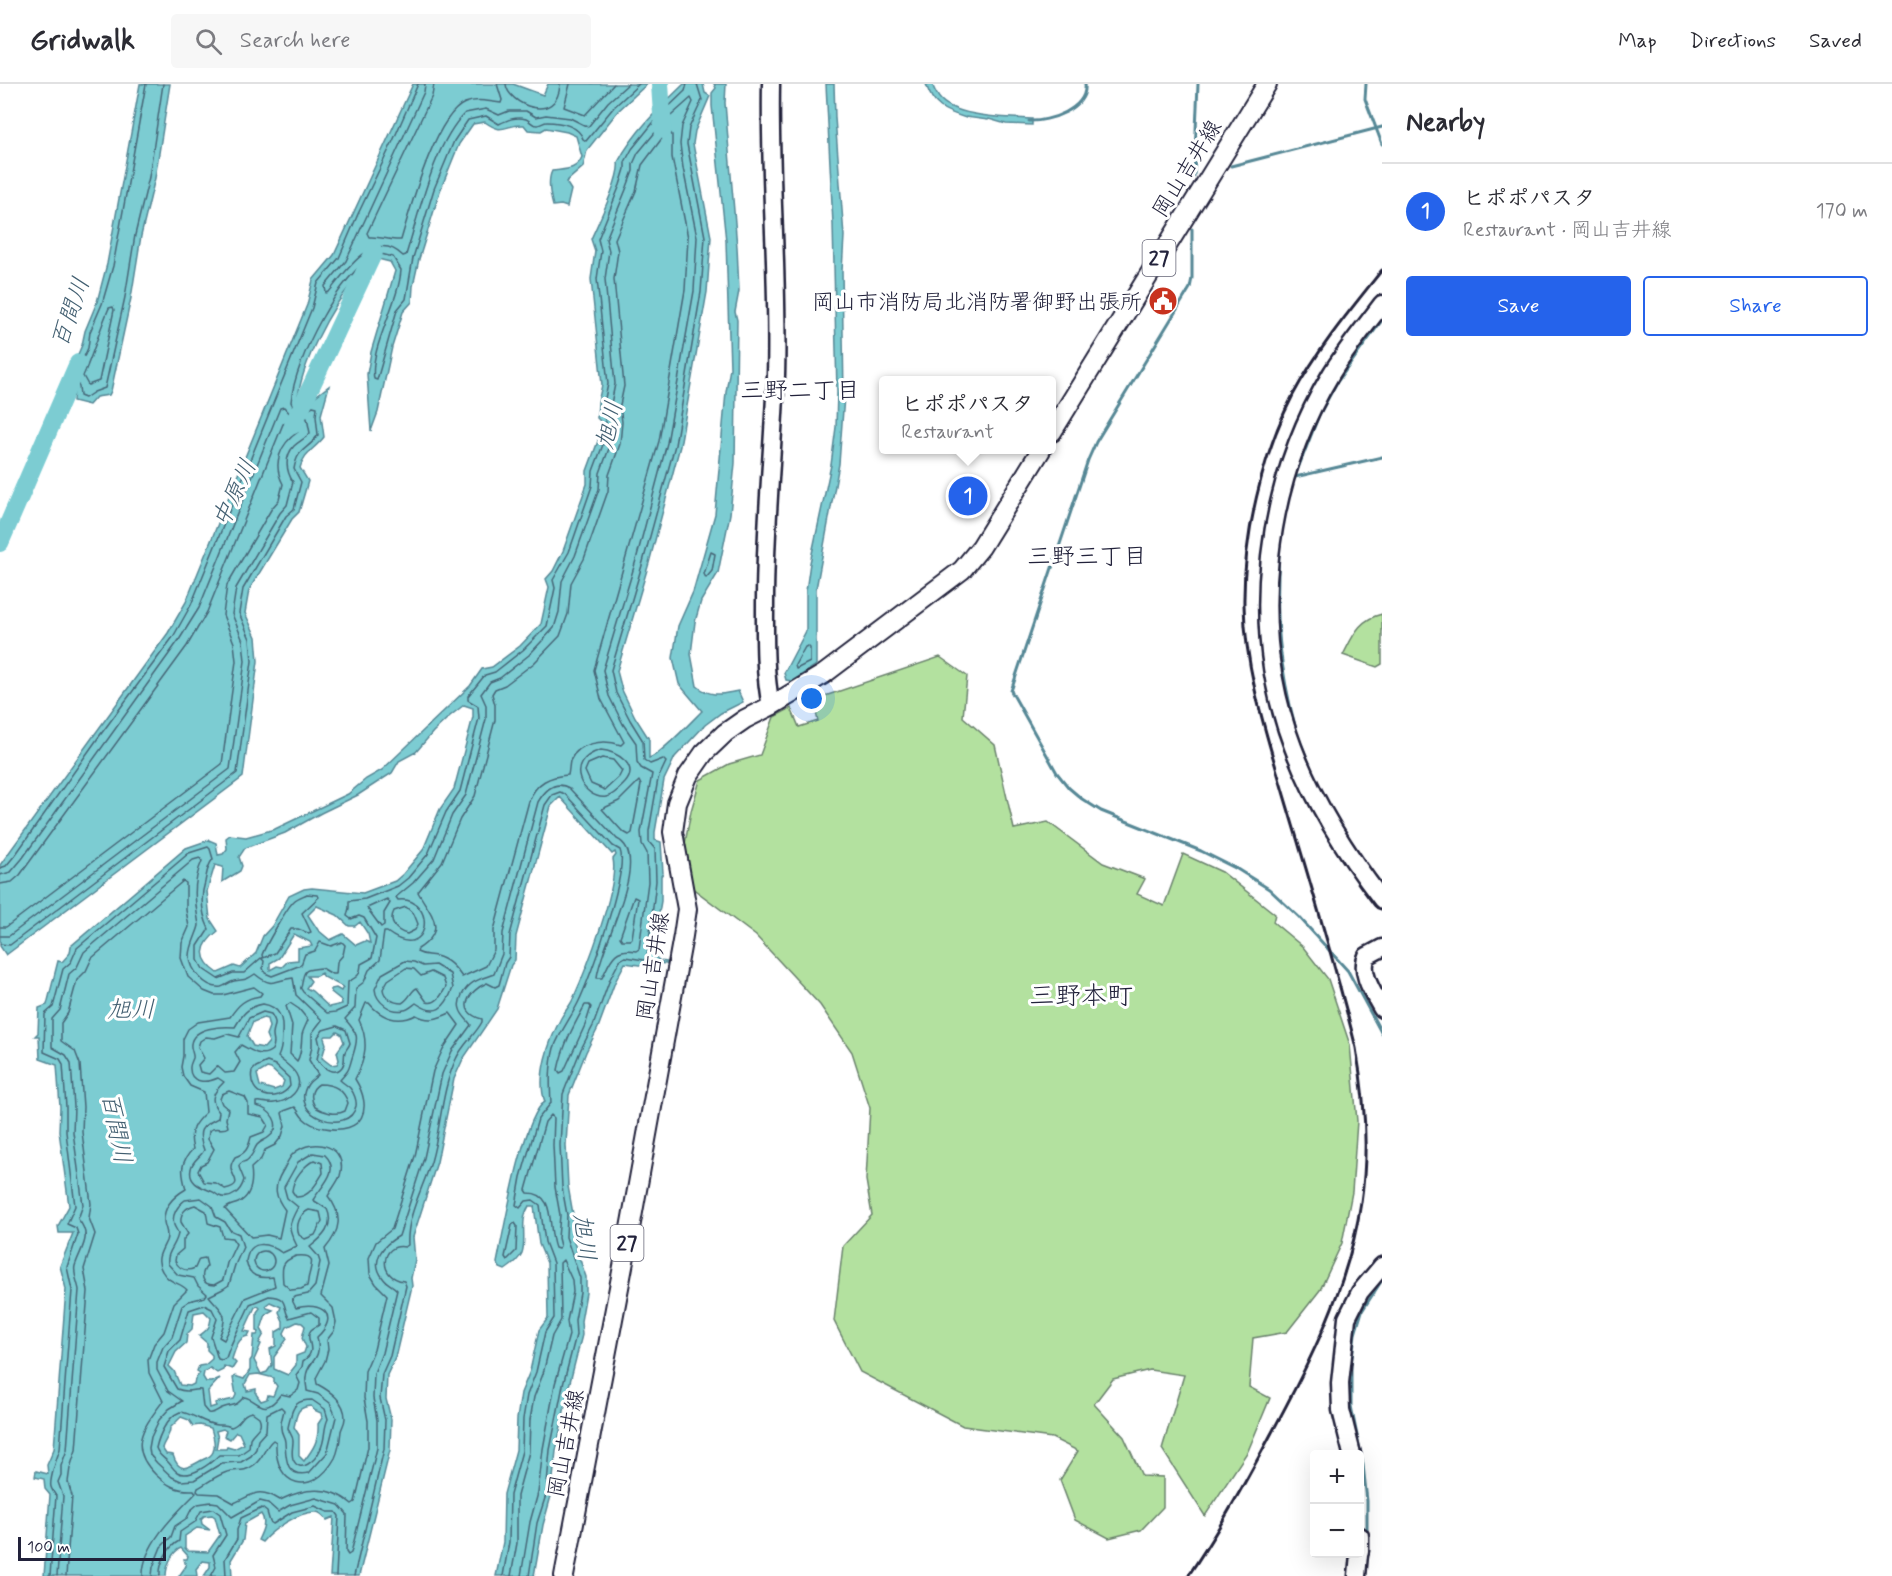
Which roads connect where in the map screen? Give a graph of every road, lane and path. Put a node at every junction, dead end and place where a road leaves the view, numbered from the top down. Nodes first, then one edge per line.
1 (771, 84) edge
2 (1267, 84) edge
3 (1382, 304) edge
4 (1056, 426) edge
5 (1039, 454) edge
6 (771, 706) junction
7 (1382, 900) edge
8 (1382, 948) edge
9 (1382, 1009) edge
10 (1382, 1266) edge
11 (1351, 1450) edge
12 (1358, 1558) edge
13 (564, 1576) edge
14 (1357, 1576) edge

1 - 6 main road
2 - 4 main road, 岡山吉井線 / 27
3 - 7 main road
5 - 6 main road, 岡山吉井線 / 27
6 - 13 main road, 岡山吉井線 / 27
8 - 9 main road
10 - 11 main road
12 - 14 main road

